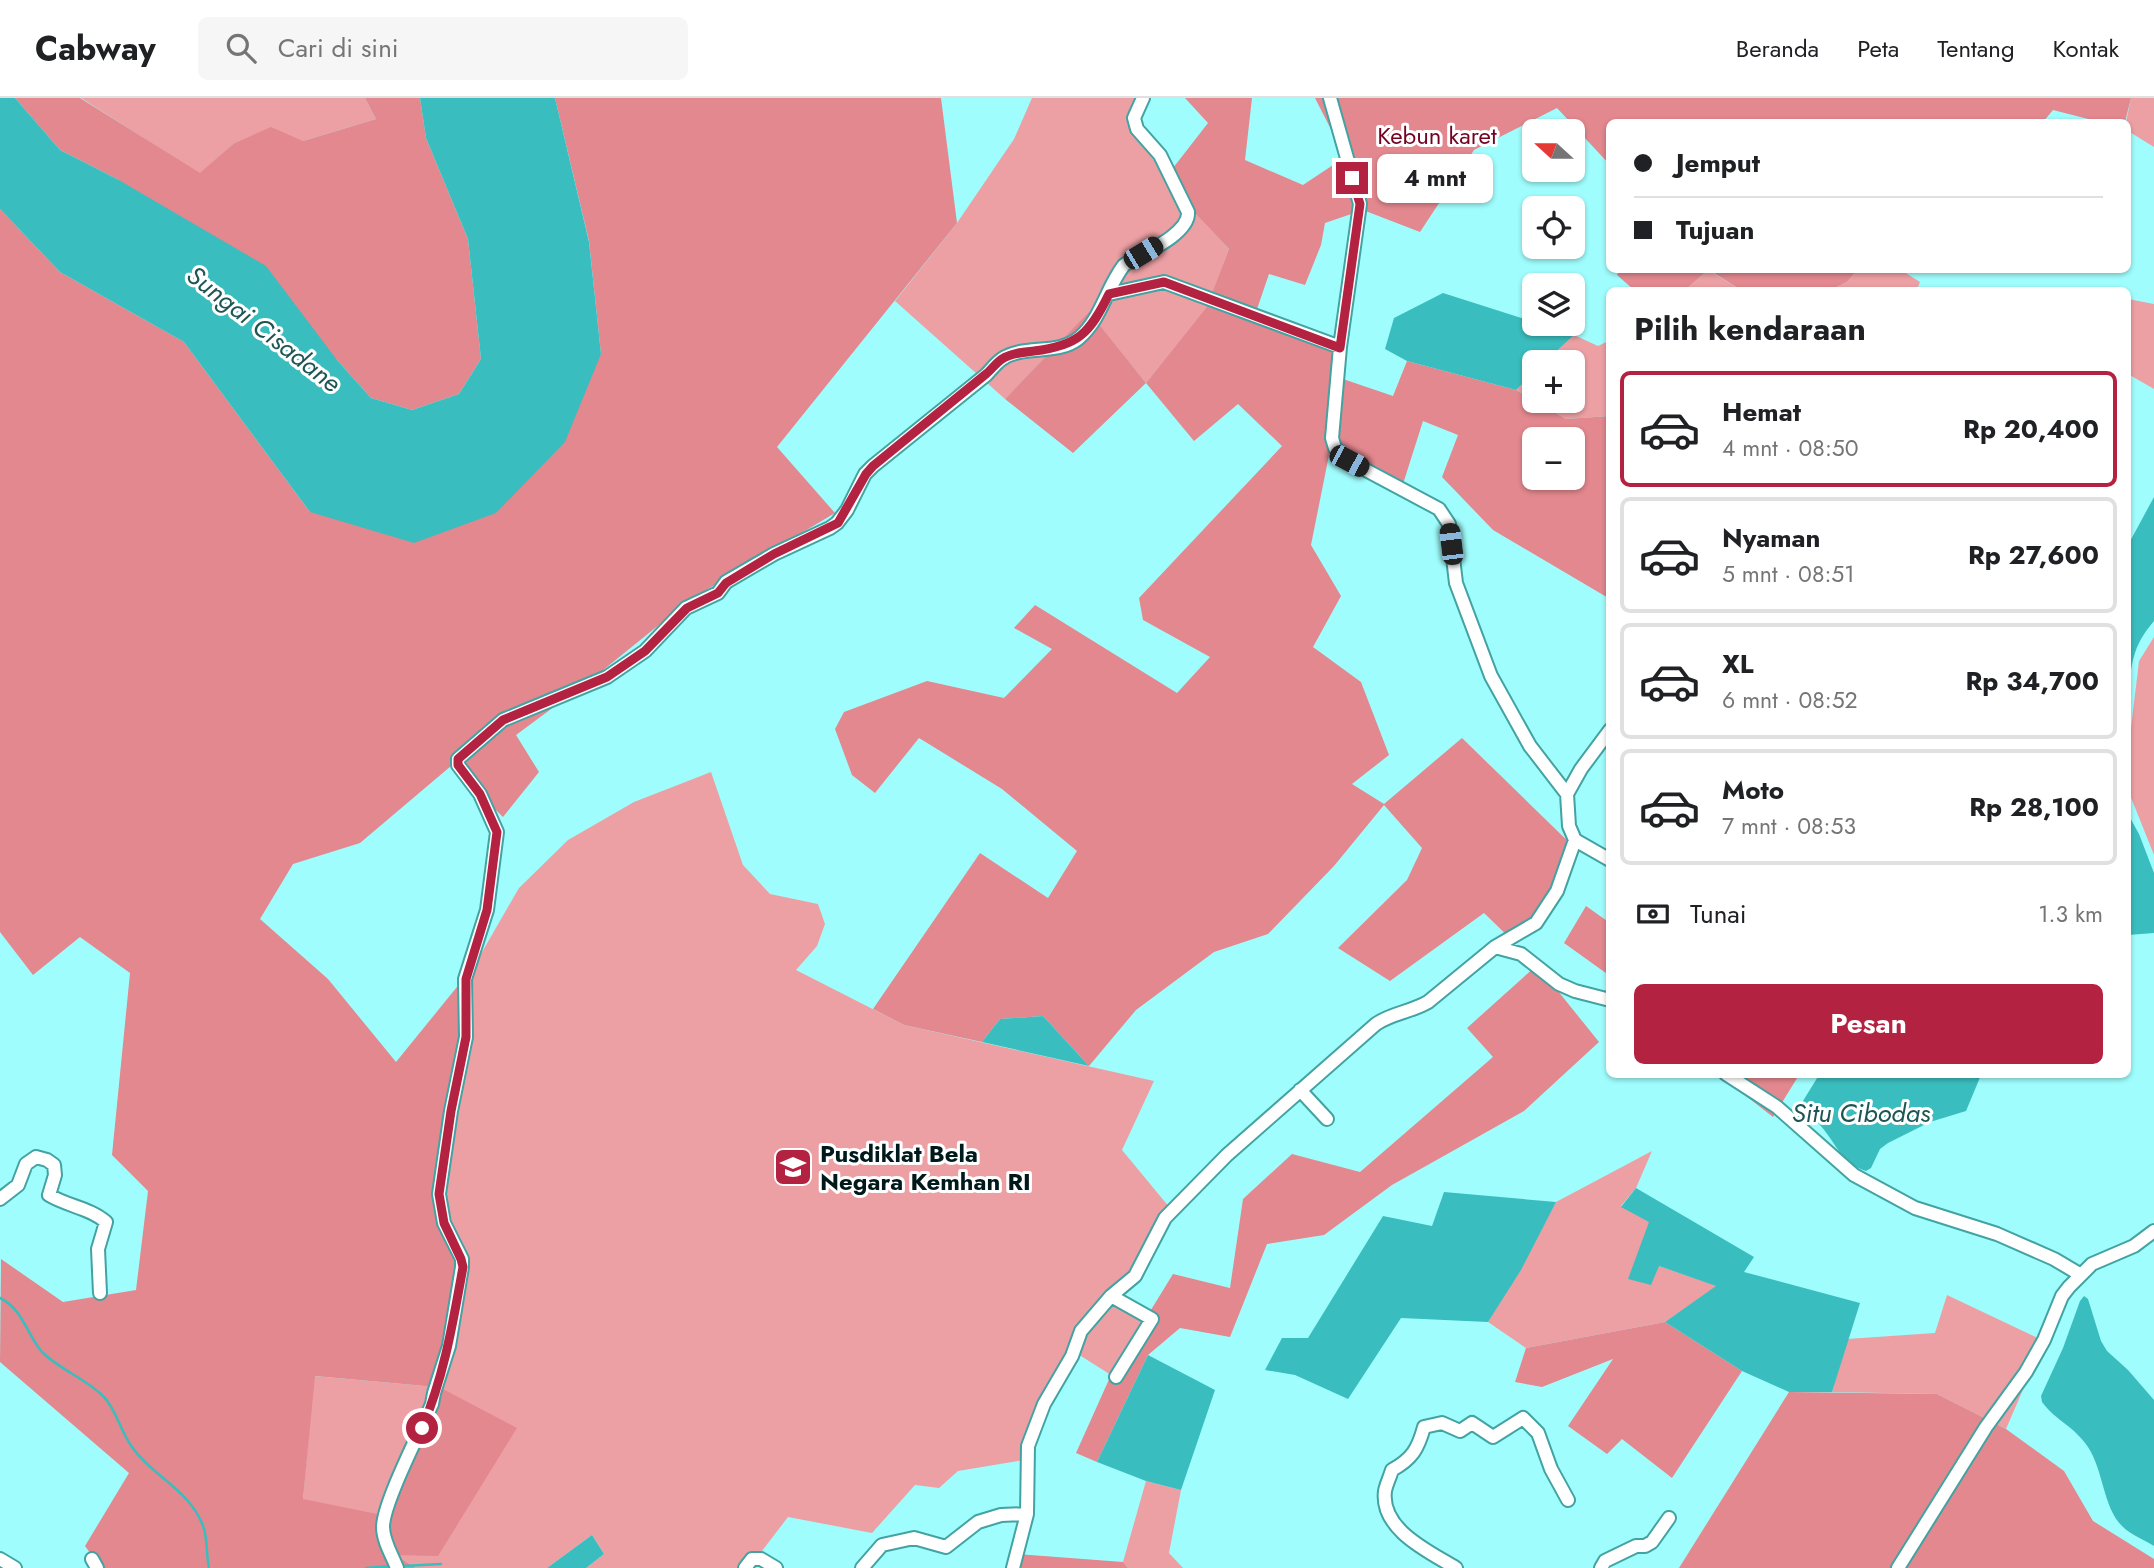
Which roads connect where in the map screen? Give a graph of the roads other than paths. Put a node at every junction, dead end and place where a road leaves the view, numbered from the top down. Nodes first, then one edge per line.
1 (1143, 98) edge
2 (1330, 98) edge
3 (1109, 294) junction
4 (1340, 348) junction
5 (1606, 735) edge
6 (1567, 794) junction
7 (1575, 840) junction
8 (1606, 858) edge
9 (1495, 947) junction
10 (1606, 999) edge
11 (1732, 1078) edge
12 (1300, 1090) junction
13 (1327, 1119) dead end
14 (0, 1199) edge
15 (2154, 1231) edge
16 (2081, 1275) junction
17 (100, 1293) dead end
18 (1111, 1296) junction
19 (1115, 1377) dead end
20 (1568, 1500) dead end
21 (1027, 1514) junction
22 (1669, 1517) dead end
23 (0, 1559) edge
24 (15, 1568) edge
25 (397, 1568) edge
26 (745, 1568) edge
27 (776, 1568) edge
28 (862, 1568) edge
29 (1013, 1568) edge
30 (1456, 1568) edge
31 (1601, 1568) edge
32 (1898, 1568) edge

1 - 3 street
2 - 4 street
3 - 4 street
3 - 25 street
4 - 6 street
5 - 6 street
6 - 7 street
7 - 8 street
7 - 9 street
9 - 10 street
9 - 12 street
11 - 16 street
12 - 13 street
12 - 18 street
14 - 17 street
15 - 16 street
16 - 32 street
18 - 19 street
18 - 21 street
20 - 30 street
21 - 28 street
21 - 29 street
22 - 31 street
23 - 24 street
26 - 27 street

